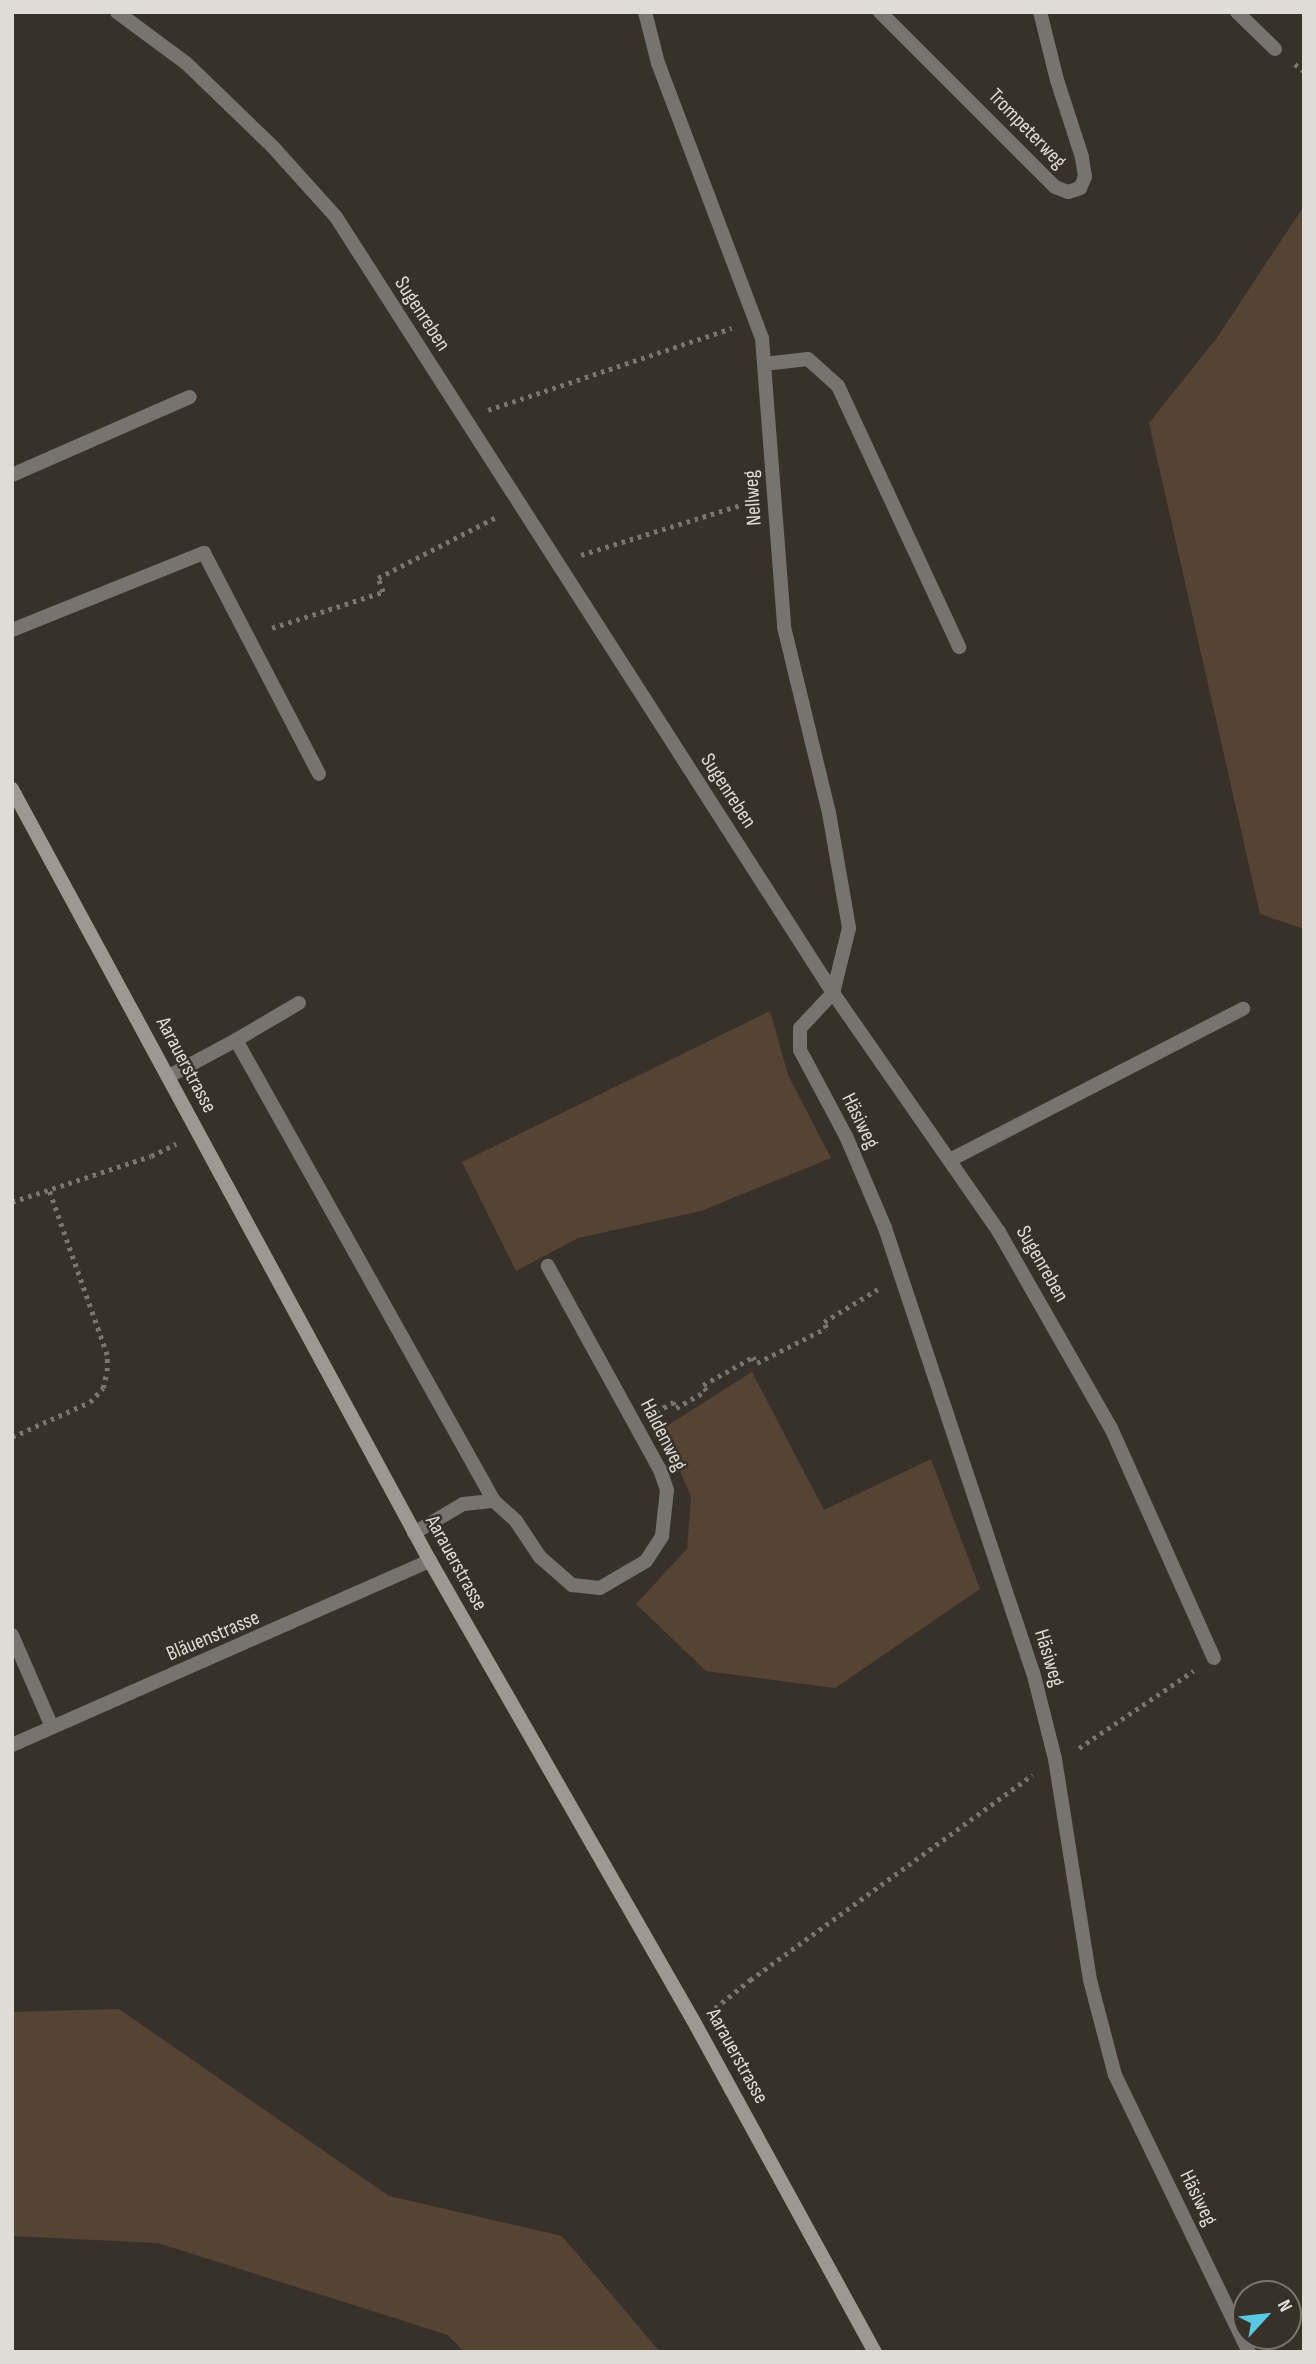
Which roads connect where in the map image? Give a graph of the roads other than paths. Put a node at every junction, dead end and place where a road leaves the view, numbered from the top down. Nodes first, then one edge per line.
1 (117, 12) edge
2 (645, 12) edge
3 (880, 12) edge
4 (1040, 12) edge
5 (1237, 12) edge
6 (1275, 49) dead end
7 (764, 364) junction
8 (190, 397) dead end
9 (12, 475) edge
10 (12, 630) edge
11 (959, 647) dead end
12 (319, 774) dead end
13 (12, 789) edge
14 (833, 993) junction
15 (299, 1003) dead end
16 (1242, 1009) dead end
17 (236, 1040) junction
18 (169, 1076) junction
19 (950, 1160) junction
20 (548, 1266) dead end
21 (494, 1502) junction
22 (414, 1532) junction
23 (430, 1561) junction
24 (12, 1635) edge
25 (1209, 1661) road end
26 (52, 1727) junction
27 (12, 1745) edge
28 (876, 2352) edge
29 (1249, 2352) edge

1 - 14 street, Sugenreben
2 - 7 street, Nellweg
3 - 4 street, Trompeterweg
5 - 6 street
7 - 11 street
7 - 14 street, Nellweg
8 - 9 street
10 - 12 street
13 - 18 main road, Aarauerstrasse
14 - 19 street, Sugenreben
14 - 29 street, Häsiweg
15 - 17 street
16 - 19 street
17 - 18 street
17 - 21 street, Haldenweg
18 - 22 main road, Aarauerstrasse
19 - 25 street, Sugenreben
20 - 21 street, Haldenweg
21 - 22 street
22 - 23 main road, Aarauerstrasse
23 - 26 street, Bläuenstrasse
23 - 28 main road, Aarauerstrasse
24 - 26 street
26 - 27 street, Bläuenstrasse

